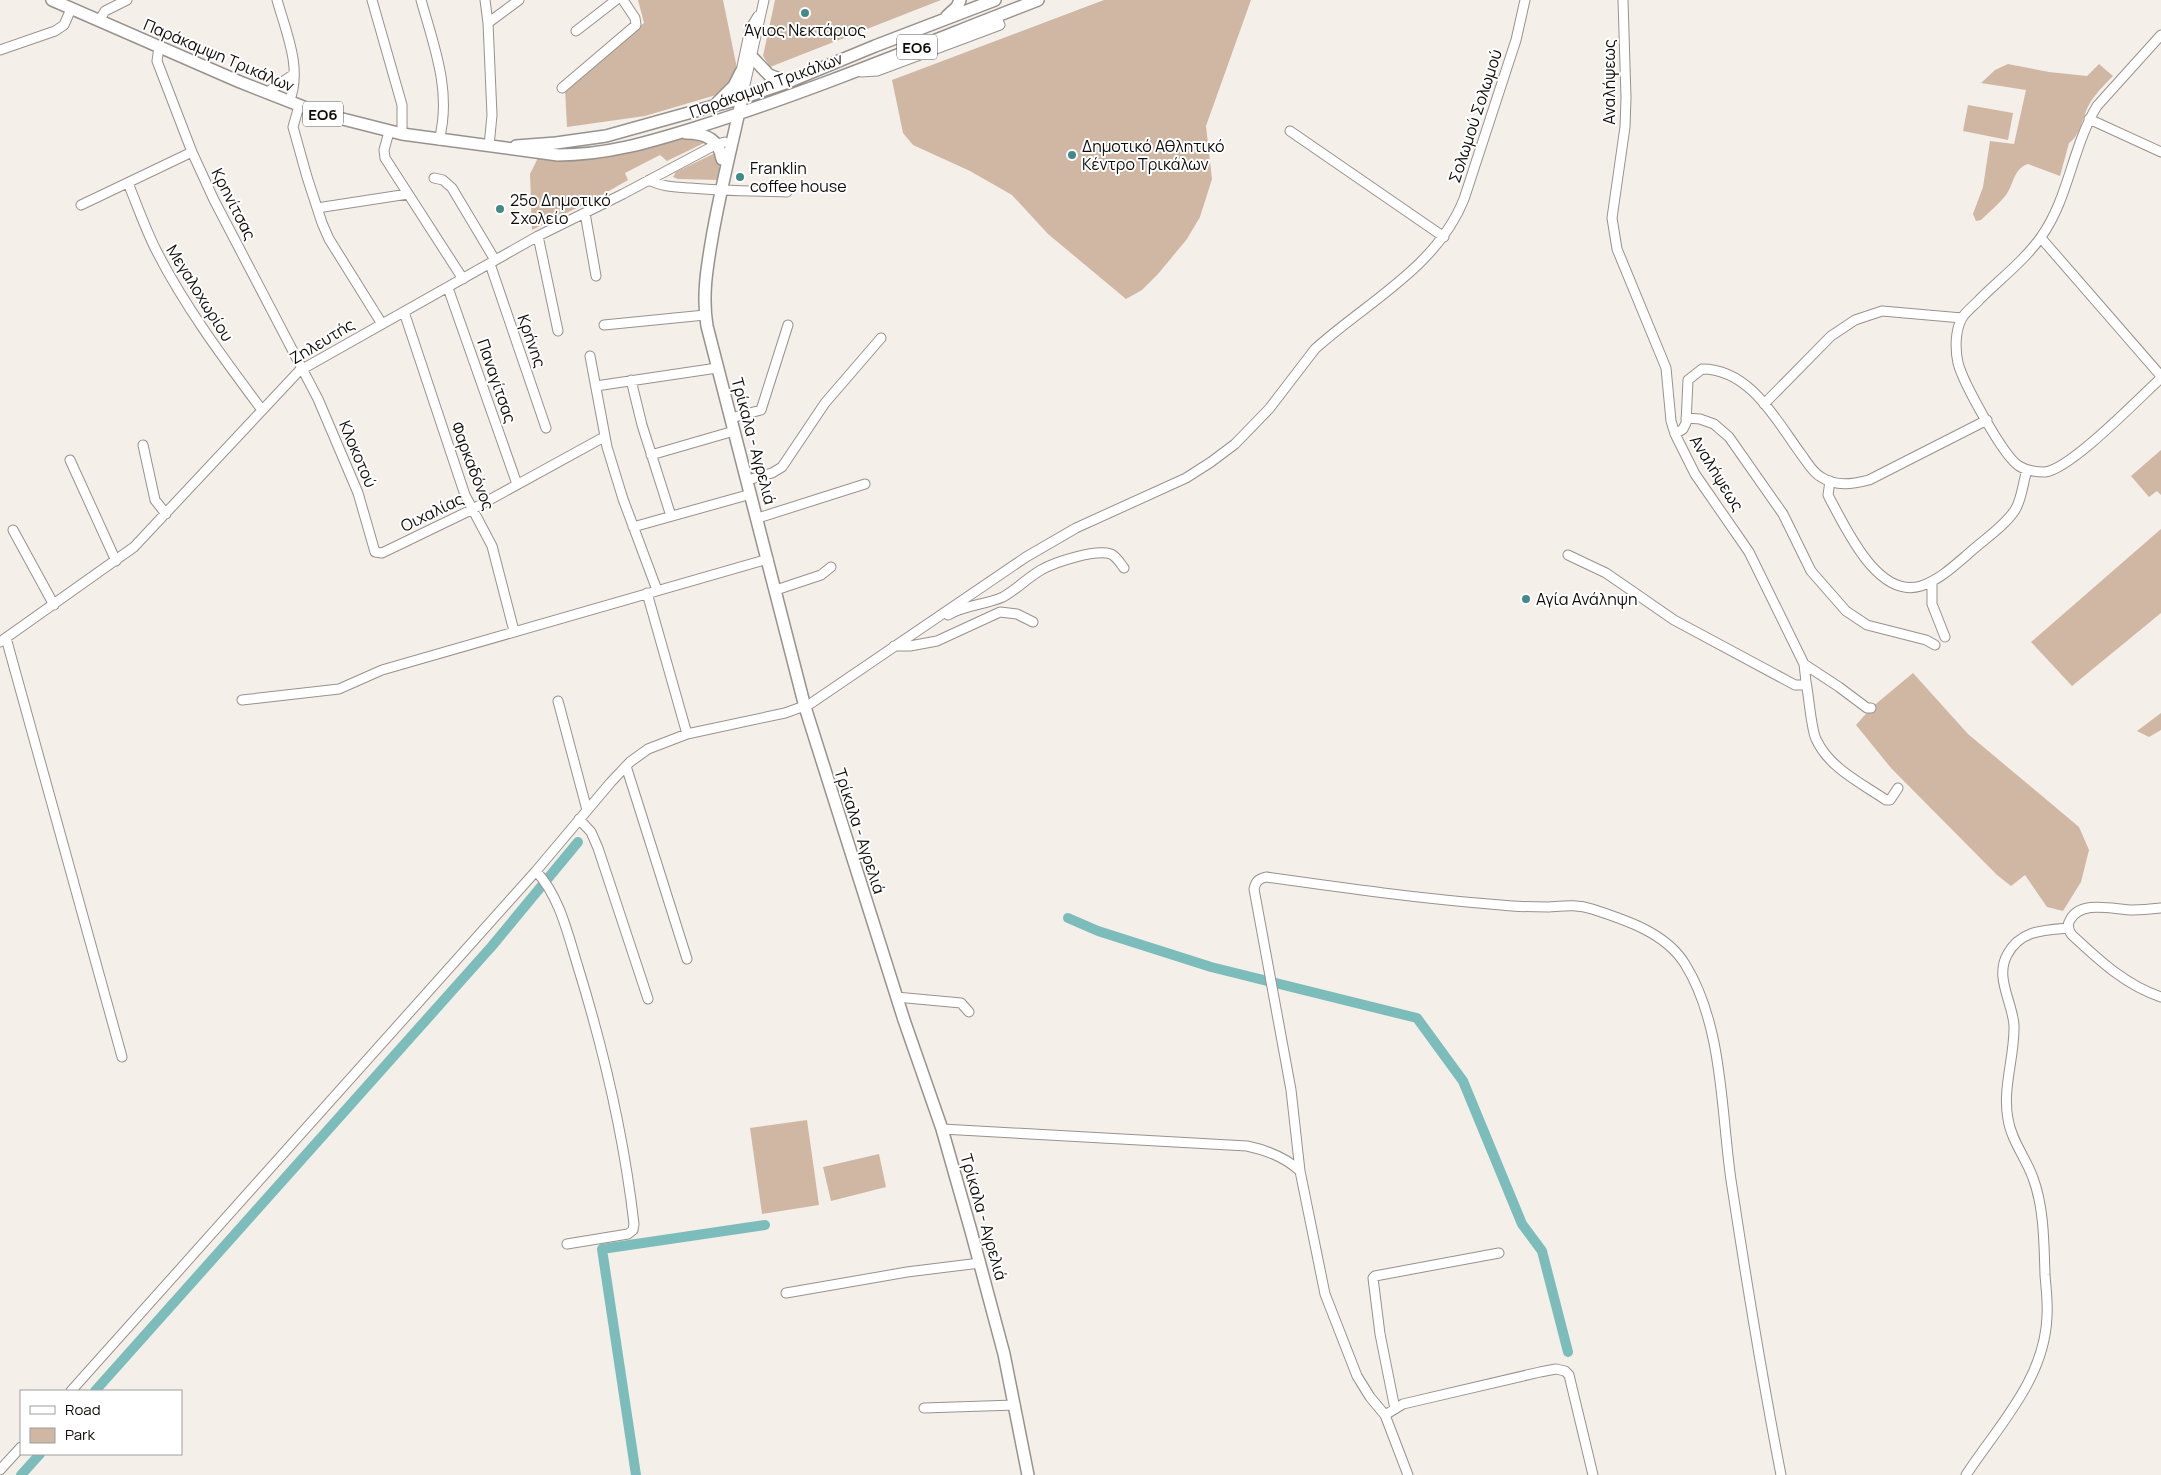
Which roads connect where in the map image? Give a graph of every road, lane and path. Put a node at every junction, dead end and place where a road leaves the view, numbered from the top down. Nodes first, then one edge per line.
1 (52, 0) edge
2 (127, 0) edge
3 (277, 0) edge
4 (372, 0) edge
5 (421, 0) edge
6 (484, 0) edge
7 (520, 0) edge
8 (616, 0) edge
9 (623, 0) edge
10 (764, 0) edge
11 (960, 0) edge
12 (993, 0) edge
13 (1038, 0) edge
14 (1525, 0) edge
15 (1623, 0) edge
16 (977, 3) edge
17 (72, 9) junction
18 (762, 10) junction
19 (996, 16) junction
20 (942, 20) junction
21 (99, 21) junction
22 (488, 23) junction
23 (985, 26) junction
24 (576, 31) dead end
25 (2161, 35) edge
26 (159, 47) junction
27 (0, 50) edge
28 (752, 56) junction
29 (741, 72) junction
30 (294, 74) junction
31 (788, 82) junction
32 (562, 88) dead end
33 (266, 93) junction
34 (738, 99) junction
35 (294, 104) junction
36 (714, 106) junction
37 (735, 116) junction
38 (2090, 119) junction
39 (1290, 131) dead end
40 (389, 132) junction
41 (679, 133) junction
42 (402, 134) junction
43 (439, 140) junction
44 (721, 143) junction
45 (493, 146) junction
46 (192, 152) junction
47 (2161, 152) edge
48 (434, 178) dead end
49 (649, 180) junction
50 (128, 183) junction
51 (720, 191) junction
52 (787, 192) dead end
53 (408, 194) junction
54 (81, 205) dead end
55 (317, 208) junction
56 (585, 213) junction
57 (538, 236) junction
58 (1444, 237) junction
59 (2041, 238) junction
60 (492, 262) junction
61 (596, 276) dead end
62 (463, 280) junction
63 (448, 288) junction
64 (404, 312) junction
65 (705, 315) junction
66 (1962, 318) junction
67 (382, 324) junction
68 (604, 325) dead end
69 (788, 325) dead end
70 (558, 331) dead end
71 (881, 338) dead end
72 (590, 356) dead end
73 (303, 368) junction
74 (717, 368) junction
75 (2161, 377) edge
76 (632, 380) junction
77 (596, 386) junction
78 (1764, 404) junction
79 (262, 410) junction
80 (730, 418) junction
81 (1686, 418) junction
82 (1987, 420) junction
83 (546, 428) dead end
84 (734, 431) junction
85 (1675, 434) junction
86 (604, 436) junction
87 (143, 445) dead end
88 (651, 455) junction
89 (70, 460) dead end
90 (2027, 470) junction
91 (748, 480) junction
92 (1830, 482) junction
93 (517, 484) junction
94 (865, 484) dead end
95 (751, 494) junction
96 (471, 510) junction
97 (166, 514) junction
98 (672, 516) junction
99 (758, 518) junction
100 (633, 528) junction
101 (13, 530) dead end
102 (378, 554) joint
103 (1568, 555) dead end
104 (768, 559) junction
105 (116, 561) junction
106 (831, 567) dead end
107 (1124, 568) dead end
108 (1932, 581) junction
109 (657, 590) junction
110 (776, 590) junction
111 (647, 593) junction
112 (54, 604) junction
113 (931, 620) junction
114 (1032, 622) dead end
115 (514, 631) junction
116 (1945, 637) dead end
117 (3, 640) edge
118 (894, 646) junction
119 (1935, 646) dead end
120 (1804, 664) junction
121 (1806, 682) junction
122 (242, 700) dead end
123 (558, 701) dead end
124 (805, 707) junction
125 (1871, 708) dead end
126 (688, 734) junction
127 (626, 766) junction
128 (1898, 788) dead end
129 (587, 810) junction
130 (579, 819) junction
131 (539, 874) junction
132 (2161, 908) edge
133 (2068, 928) junction
134 (687, 959) dead end
135 (896, 996) junction
136 (2161, 997) edge
137 (648, 999) dead end
138 (969, 1012) dead end
139 (122, 1057) dead end
140 (942, 1129) junction
141 (1300, 1172) junction
142 (567, 1244) dead end
143 (1499, 1253) dead end
144 (980, 1263) junction
145 (786, 1293) dead end
146 (72, 1390) edge
147 (1015, 1405) junction
148 (924, 1408) dead end
149 (1395, 1409) junction
150 (1385, 1415) junction
151 (20, 1448) edge
152 (0, 1470) edge
153 (1028, 1475) edge
154 (1408, 1475) edge
155 (1593, 1475) edge
156 (1781, 1475) edge
157 (1966, 1475) edge

1 - 17 main road, Παράκαμψη Τρικάλων / ΕΟ6
2 - 21 street
3 - 30 street
4 - 42 street
5 - 43 street
6 - 22 street
7 - 22 street
8 - 24 street
9 - 32 street
10 - 18 street
11 - 20 main road
12 - 16 main road, Παράκαμψη Τρικάλων / ΕΟ6
12 - 19 main road
13 - 19 main road, Παράκαμψη Τρικάλων / ΕΟ6
14 - 58 street, Σολωμού Σολωμού
15 - 85 street, Αναλήψεως
16 - 20 main road, Παράκαμψη Τρικάλων / ΕΟ6
16 - 23 main road
17 - 21 main road, Παράκαμψη Τρικάλων / ΕΟ6
17 - 27 street
18 - 28 street
18 - 29 street
19 - 23 main road, Παράκαμψη Τρικάλων / ΕΟ6
20 - 31 main road, Παράκαμψη Τρικάλων / ΕΟ6
21 - 26 main road, Παράκαμψη Τρικάλων / ΕΟ6
22 - 45 street
23 - 37 main road, Παράκαμψη Τρικάλων / ΕΟ6
25 - 38 street
26 - 33 main road, Παράκαμψη Τρικάλων / ΕΟ6
26 - 46 street, Κρηνίτσας
28 - 31 main road
28 - 34 street
29 - 34 street
29 - 36 main road
30 - 33 street
30 - 35 street
31 - 34 main road, Παράκαμψη Τρικάλων / ΕΟ6
33 - 35 main road, Παράκαμψη Τρικάλων / ΕΟ6
34 - 36 main road, Παράκαμψη Τρικάλων / ΕΟ6
34 - 37 main road
35 - 40 main road, Παράκαμψη Τρικάλων / ΕΟ6
35 - 55 street
36 - 45 main road, Παράκαμψη Τρικάλων / ΕΟ6
37 - 41 main road, Παράκαμψη Τρικάλων / ΕΟ6
37 - 44 main road, Τρίκαλα - Αγρελιά
37 - 51 main road, Τρίκαλα - Αγρελιά
38 - 47 street
38 - 59 street
39 - 58 street
40 - 42 main road, Παράκαμψη Τρικάλων / ΕΟ6
40 - 53 street
41 - 44 main road
41 - 45 main road, Παράκαμψη Τρικάλων / ΕΟ6
42 - 43 main road, Παράκαμψη Τρικάλων / ΕΟ6
43 - 45 main road, Παράκαμψη Τρικάλων / ΕΟ6
44 - 49 street, Ζηλευτής
44 - 51 main road, Τρίκαλα - Αγρελιά
46 - 50 street
46 - 73 street, Κρηνίτσας
48 - 60 street, Κρήνης
49 - 51 street
49 - 56 street, Ζηλευτής
50 - 54 street
50 - 79 street, Μεγαλοχωρίου
51 - 52 street
51 - 65 main road, Τρίκαλα - Αγρελιά
53 - 55 street
53 - 62 street
55 - 67 street
56 - 57 street, Ζηλευτής
56 - 61 street
57 - 60 street, Ζηλευτής
57 - 70 street
58 - 113 street, Σολωμού Σολωμού
59 - 66 street
59 - 75 street
60 - 62 street, Ζηλευτής
60 - 83 street, Κρήνης
62 - 63 street, Ζηλευτής
63 - 64 street, Ζηλευτής
63 - 93 street, Παναγίτσας
64 - 67 street, Ζηλευτής
64 - 96 street, Φαρκαδόνος
65 - 68 street
65 - 74 main road, Τρίκαλα - Αγρελιά
66 - 78 street
66 - 82 street
67 - 73 street, Ζηλευτής
69 - 80 street
71 - 91 street
72 - 77 street
73 - 79 street, Ζηλευτής
73 - 102 street, Κλοκοτού
74 - 76 street
74 - 80 main road, Τρίκαλα - Αγρελιά
75 - 90 street
76 - 77 street
76 - 88 street
77 - 86 street
78 - 81 street
78 - 92 street
79 - 97 street, Ζηλευτής
80 - 84 main road, Τρίκαλα - Αγρελιά
81 - 85 street
81 - 119 street
82 - 90 street
82 - 92 street
84 - 88 street
84 - 91 main road, Τρίκαλα - Αγρελιά
85 - 120 street, Αναλήψεως
86 - 93 street, Οιχαλίας
86 - 100 street
87 - 97 street
88 - 98 street
89 - 105 street
90 - 108 street
91 - 95 main road, Τρίκαλα - Αγρελιά
92 - 108 street
93 - 96 street, Οιχαλίας
94 - 99 street
95 - 98 street
95 - 99 main road, Τρίκαλα - Αγρελιά
96 - 102 street, Οιχαλίας
96 - 115 street, Φαρκαδόνος
97 - 105 street, Ζηλευτής
98 - 100 street
99 - 104 main road, Τρίκαλα - Αγρελιά
100 - 109 street
101 - 112 street
103 - 121 street
104 - 109 street
104 - 110 main road, Τρίκαλα - Αγρελιά
105 - 112 street, Ζηλευτής
106 - 110 street
107 - 113 street
108 - 116 street
109 - 111 street
110 - 124 main road, Τρίκαλα - Αγρελιά
111 - 115 street
111 - 126 street
112 - 117 street, Ζηλευτής
113 - 118 street, Σολωμού Σολωμού
114 - 118 street
115 - 122 street
117 - 139 street
118 - 124 street, Σολωμού Σολωμού
120 - 121 street, Αναλήψεως
120 - 125 street
121 - 128 street, Αναλήψεως
123 - 129 street
124 - 126 street
124 - 135 main road, Τρίκαλα - Αγρελιά
126 - 127 street
127 - 129 street
127 - 134 street
129 - 130 street
130 - 131 street
130 - 137 street
131 - 142 street
131 - 146 street
132 - 133 street
133 - 136 street
133 - 157 street
135 - 138 street
135 - 140 main road, Τρίκαλα - Αγρελιά
140 - 141 street
140 - 144 main road, Τρίκαλα - Αγρελιά
141 - 150 street
141 - 156 street
143 - 149 street
144 - 145 street
144 - 147 main road, Τρίκαλα - Αγρελιά
147 - 148 street
147 - 153 main road, Τρίκαλα - Αγρελιά
149 - 150 street
149 - 155 street
150 - 154 street
151 - 152 street

